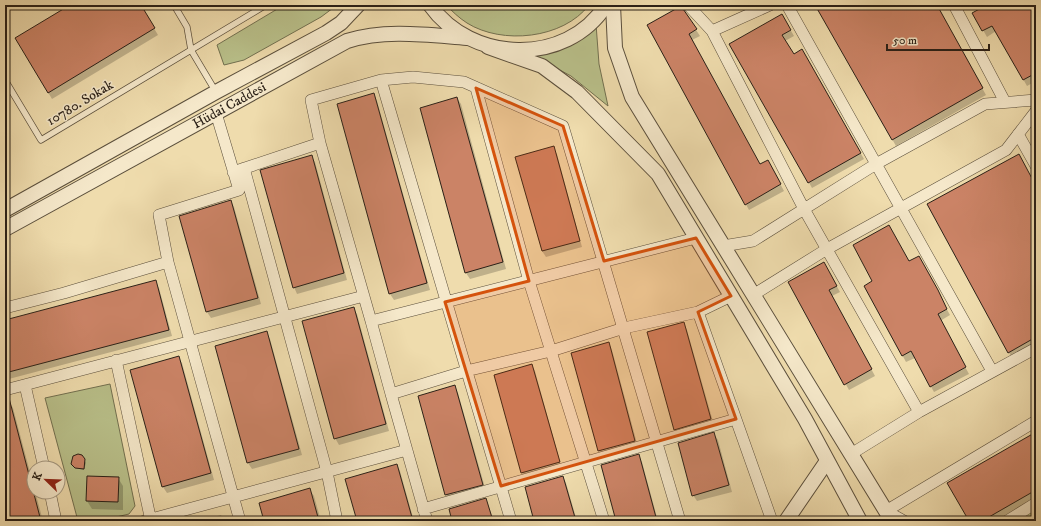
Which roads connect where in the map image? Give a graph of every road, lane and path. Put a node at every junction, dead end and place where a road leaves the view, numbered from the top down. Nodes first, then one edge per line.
1 (174, 5) edge
2 (266, 5) edge
3 (358, 5) edge
4 (430, 5) edge
5 (606, 5) edge
6 (613, 5) edge
7 (770, 5) edge
8 (787, 5) edge
9 (954, 5) edge
10 (693, 6) edge
11 (712, 32) junction
12 (467, 38) junction
13 (488, 47) junction
14 (191, 50) junction
15 (5, 80) edge
16 (381, 80) junction
17 (476, 88) junction
18 (216, 92) junction
19 (1036, 100) edge
20 (1005, 102) junction
21 (1036, 111) edge
22 (216, 113) junction
23 (1018, 134) junction
24 (320, 143) junction
25 (876, 164) junction
26 (1036, 166) edge
27 (244, 168) junction
28 (234, 172) junction
29 (902, 207) junction
30 (804, 209) junction
31 (5, 210) edge
32 (5, 229) edge
33 (696, 238) junction
34 (723, 246) junction
35 (827, 249) junction
36 (604, 261) junction
37 (168, 262) junction
38 (529, 281) junction
39 (753, 295) junction
40 (364, 296) junction
41 (731, 296) junction
42 (445, 302) junction
43 (5, 308) edge
44 (698, 312) junction
45 (285, 317) junction
46 (371, 322) junction
47 (624, 328) junction
48 (190, 340) junction
49 (1036, 348) edge
50 (551, 352) junction
51 (116, 360) junction
52 (466, 372) junction
53 (992, 372) junction
54 (24, 385) junction
55 (5, 390) edge
56 (392, 394) junction
57 (919, 412) junction
58 (736, 419) junction
59 (1036, 421) edge
60 (657, 442) junction
61 (407, 450) junction
62 (851, 454) junction
63 (42, 460) edge
64 (827, 461) junction
65 (586, 462) junction
66 (327, 472) junction
67 (501, 486) junction
68 (232, 497) junction
69 (52, 500) edge
70 (1036, 503) edge
71 (423, 509) junction
72 (889, 516) edge
73 (149, 520) edge
74 (56, 521) edge
75 (240, 521) edge
76 (337, 521) edge
77 (427, 521) edge
78 (511, 521) edge
79 (604, 521) edge
80 (680, 521) edge
81 (772, 521) edge
82 (786, 521) edge
83 (860, 521) edge
84 (904, 521) edge
85 (1007, 521) edge

1 - 14 lane
2 - 14 lane
3 - 18 street, Hüdai Caddesi
4 - 12 street
5 - 13 street
6 - 34 street
7 - 11 street
8 - 25 street
9 - 20 street
10 - 11 street
11 - 30 street
12 - 13 street
12 - 22 street, Hüdai Caddesi
13 - 33 street
14 - 15 lane, 10780. Sokak
14 - 18 lane
16 - 17 street
16 - 24 street
16 - 42 street
17 - 36 street
17 - 38 street
18 - 31 street, Hüdai Caddesi
19 - 20 street
20 - 25 street
21 - 23 street
22 - 28 street
22 - 32 street, Hüdai Caddesi
23 - 26 street
23 - 29 street
24 - 27 street
24 - 40 street
25 - 29 street
25 - 30 street
27 - 28 street
27 - 45 street
28 - 37 street
29 - 35 street
29 - 53 street
30 - 34 street
30 - 35 street
33 - 36 street
33 - 41 street
34 - 39 street
35 - 39 street
35 - 57 street
36 - 38 street
36 - 47 street
37 - 43 street
37 - 48 street
38 - 42 street
38 - 50 street
39 - 62 street
40 - 45 street
40 - 46 street
41 - 44 street
41 - 64 street
42 - 46 street
42 - 52 street
44 - 47 street
44 - 58 street
45 - 48 street
45 - 66 street
46 - 56 street
47 - 50 street
47 - 60 street
48 - 51 street
48 - 68 street
49 - 53 street
50 - 52 street
50 - 65 street
51 - 54 street
51 - 73 street
52 - 56 street
52 - 67 street
53 - 57 street
54 - 55 street
54 - 63 street
56 - 61 street
57 - 62 street
58 - 60 street
58 - 81 street
59 - 72 street
60 - 65 street
60 - 80 street
61 - 66 street
61 - 71 street
62 - 72 street
64 - 82 street
64 - 83 street
65 - 67 street
65 - 79 street
66 - 68 street
66 - 76 street
67 - 71 street
67 - 78 street
68 - 73 street
68 - 75 street
69 - 74 street
70 - 85 street
71 - 77 street
72 - 84 street

